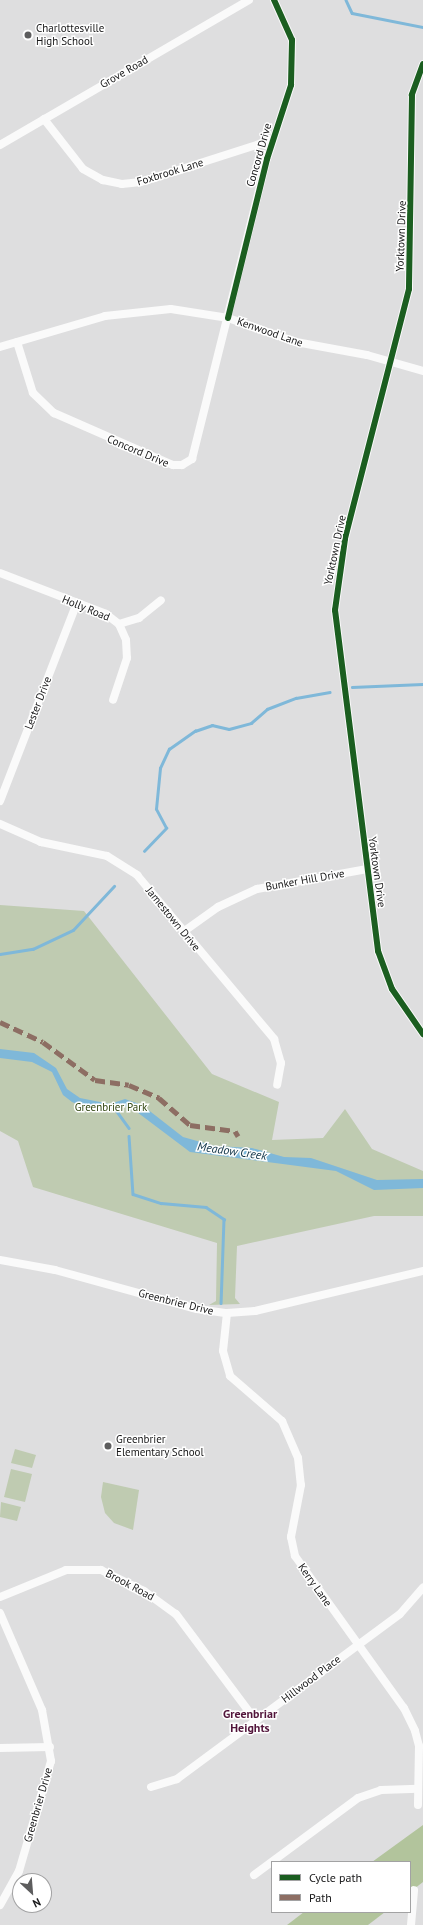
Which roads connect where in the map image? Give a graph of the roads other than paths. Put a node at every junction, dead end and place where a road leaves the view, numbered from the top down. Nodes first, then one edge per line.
1 (249, 0) edge
2 (274, 0) edge
3 (423, 64) edge
4 (44, 119) junction
5 (272, 140) junction
6 (0, 145) edge
7 (228, 318) junction
8 (17, 342) junction
9 (0, 348) edge
10 (393, 361) junction
11 (423, 371) edge
12 (0, 573) edge
13 (161, 600) dead end
14 (76, 605) junction
15 (119, 624) junction
16 (113, 700) dead end
17 (0, 800) edge
18 (0, 824) edge
19 (367, 869) junction
20 (183, 932) junction
21 (423, 1034) edge
22 (277, 1085) dead end
23 (0, 1260) edge
24 (423, 1271) edge
25 (227, 1313) junction
26 (423, 1588) edge
27 (0, 1597) edge
28 (0, 1613) edge
29 (358, 1644) junction
30 (256, 1720) junction
31 (50, 1747) junction
32 (0, 1748) edge
33 (151, 1788) dead end
34 (418, 1789) junction
35 (418, 1805) dead end
36 (273, 1861) edge
37 (271, 1862) edge
38 (254, 1875) dead end
39 (414, 1890) dead end
40 (0, 1904) edge
41 (412, 1925) edge

1 - 4 street, Grove Road
2 - 5 street, Concord Drive
3 - 10 street, Yorktown Drive
4 - 5 street, Foxbrook Lane
4 - 6 street, Grove Road
5 - 7 street, Concord Drive
7 - 8 street, Kenwood Lane
7 - 8 street, Concord Drive
7 - 10 street, Kenwood Lane
8 - 9 street, Kenwood Lane
10 - 11 street, Kenwood Lane
10 - 19 street, Yorktown Drive
12 - 14 street, Holly Road
13 - 15 street
14 - 15 street, Holly Road
14 - 17 street, Lester Drive
15 - 16 street, Holly Road
18 - 20 street, Jamestown Drive
19 - 20 street, Bunker Hill Drive
19 - 21 street, Yorktown Drive
20 - 22 street, Jamestown Drive
23 - 25 street, Greenbrier Drive
24 - 25 street, Greenbrier Drive
25 - 29 street, Kerry Lane
26 - 29 street, Hillwood Place
27 - 30 street, Brook Road
28 - 31 street, Greenbrier Drive
29 - 30 street, Hillwood Place
29 - 34 street, Kerry Lane
30 - 33 street, Hillwood Place
31 - 32 street
31 - 40 street, Greenbrier Drive
34 - 35 street, Kerry Lane
34 - 36 street
37 - 38 street
39 - 41 street

